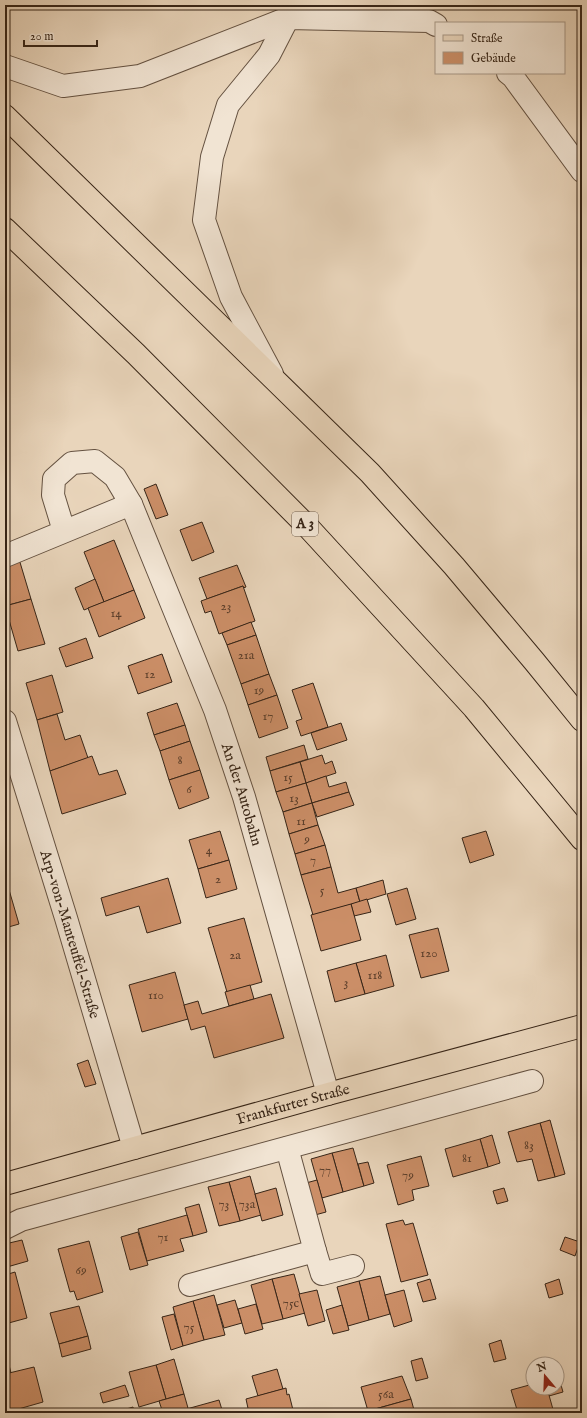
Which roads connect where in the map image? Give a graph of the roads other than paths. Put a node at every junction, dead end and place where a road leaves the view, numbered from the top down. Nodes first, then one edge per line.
1 (288, 18) junction
2 (435, 24) edge
3 (5, 66) edge
4 (509, 74) edge
5 (5, 116) edge
6 (582, 171) edge
7 (5, 229) edge
8 (275, 379) junction
9 (131, 504) junction
10 (64, 531) junction
11 (5, 556) edge
12 (582, 720) edge
13 (5, 721) edge
14 (582, 840) edge
15 (582, 1026) edge
16 (532, 1081) dead end
17 (328, 1094) junction
18 (134, 1148) junction
19 (287, 1148) junction
20 (5, 1184) edge
21 (5, 1228) edge
22 (315, 1251) junction
23 (353, 1266) dead end
24 (190, 1285) dead end

1 - 2 street
1 - 3 street
1 - 8 street
4 - 6 street
5 - 8 main road
7 - 14 main road, A 3
8 - 12 main road
9 - 10 street
9 - 10 street, An der Autobahn
9 - 17 street, An der Autobahn
10 - 11 street
13 - 18 street, Arp-von-Manteuffel-Straße
15 - 17 main road, Frankfurter Straße
16 - 19 street
17 - 18 main road, Frankfurter Straße
18 - 20 main road, Frankfurter Straße
19 - 21 street
19 - 22 street
22 - 23 street
22 - 24 street

